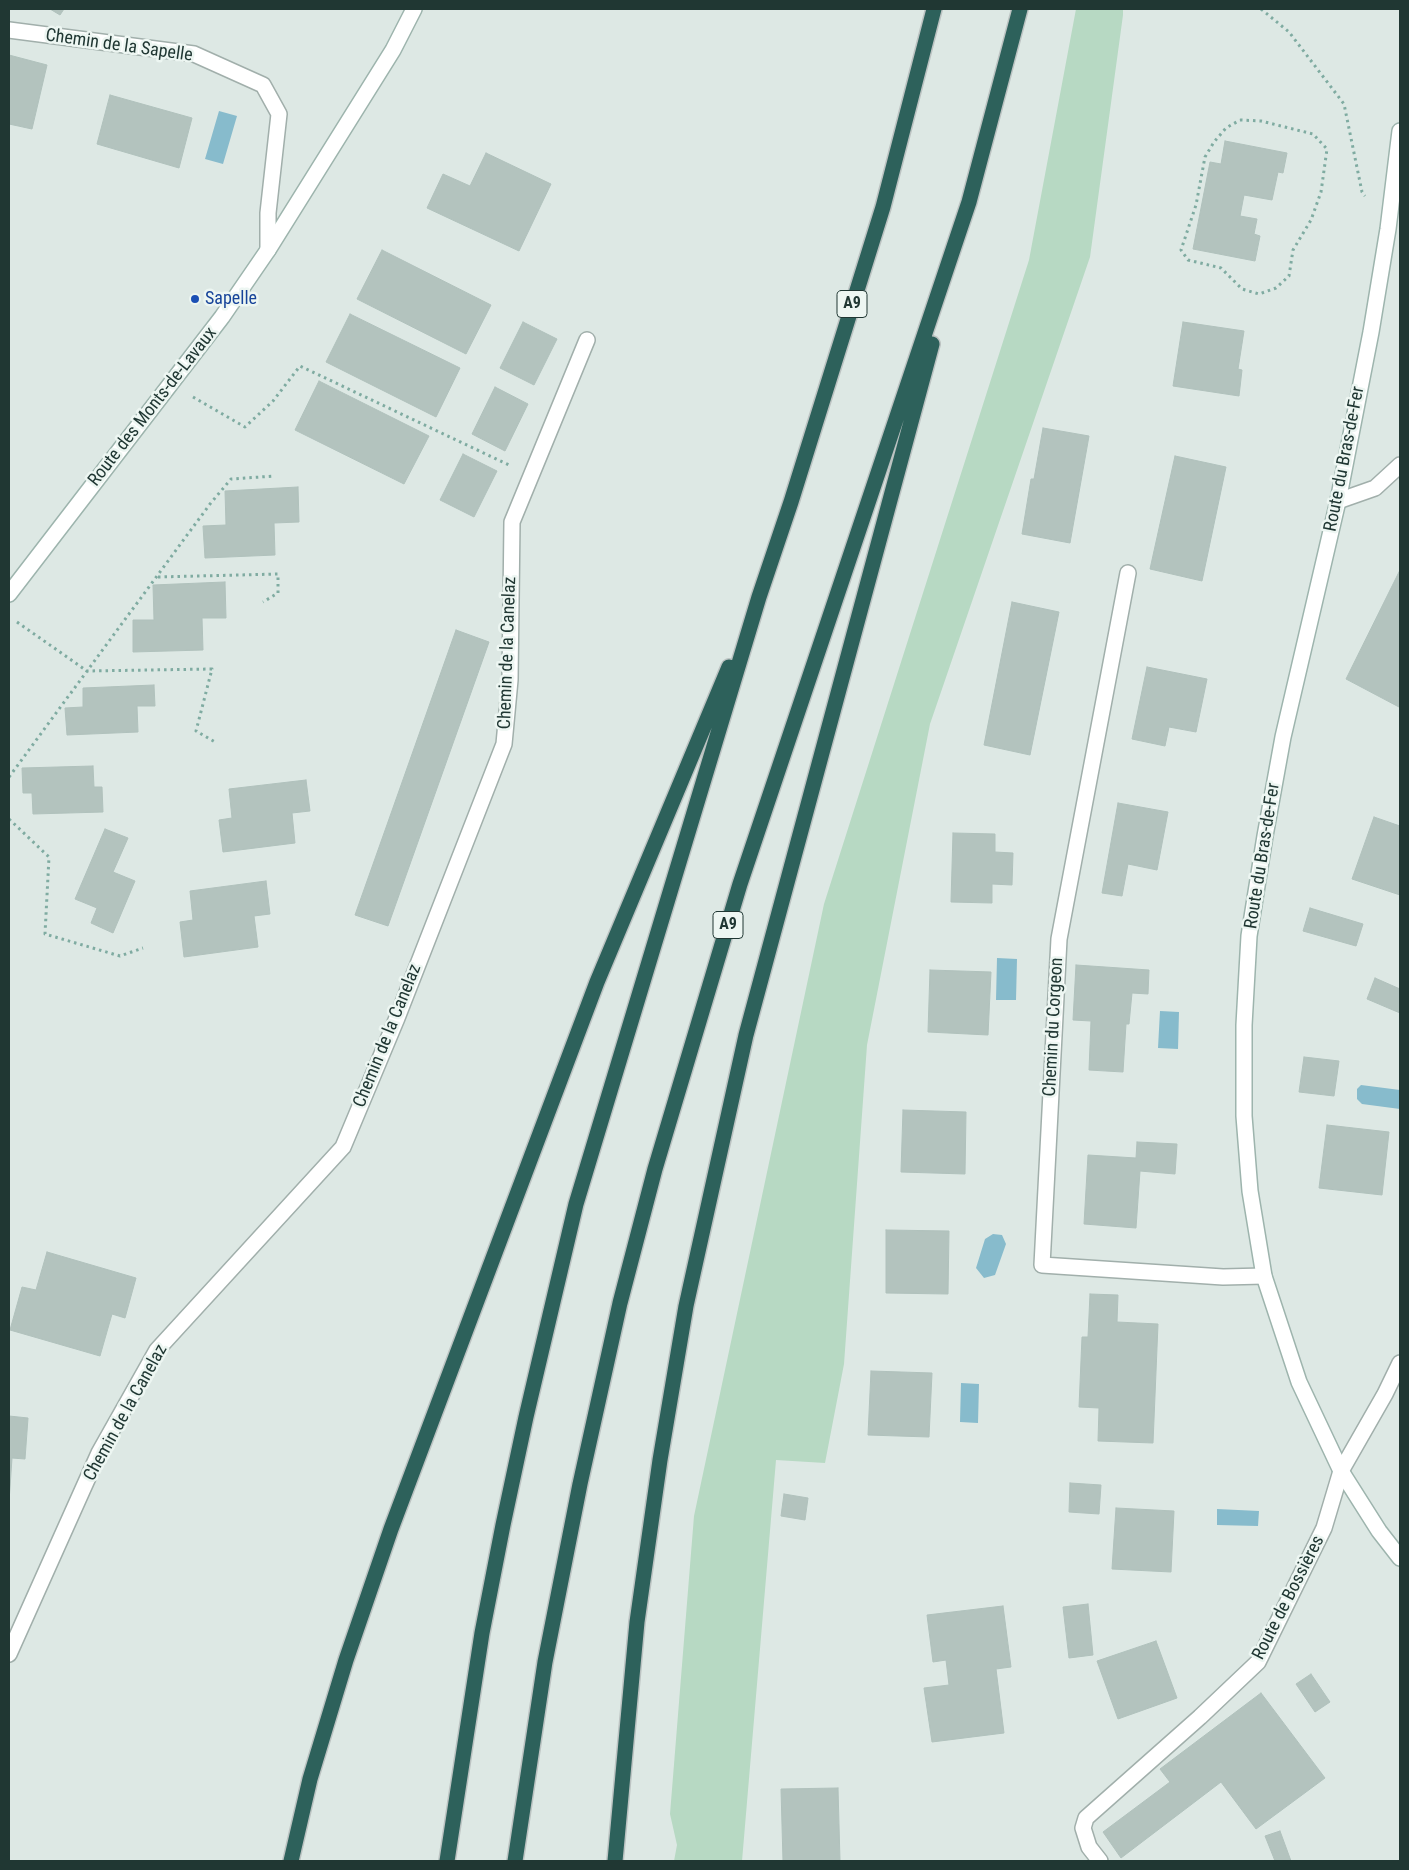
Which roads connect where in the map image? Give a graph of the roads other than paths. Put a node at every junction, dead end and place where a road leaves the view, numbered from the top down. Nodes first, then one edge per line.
1 (414, 9) edge
2 (934, 9) edge
3 (1020, 9) edge
4 (9, 30) edge
5 (1400, 131) edge
6 (970, 202) junction
7 (268, 250) junction
8 (587, 340) dead end
9 (1400, 465) edge
10 (1338, 501) junction
11 (1128, 572) dead end
12 (9, 594) edge
13 (759, 597) junction
14 (1264, 1276) junction
15 (1400, 1363) edge
16 (1341, 1471) junction
17 (1400, 1558) edge
18 (9, 1654) edge
19 (290, 1861) edge
20 (447, 1861) edge
21 (515, 1861) edge
22 (615, 1861) edge
23 (1100, 1861) edge

1 - 7 street, Route des Monts-de-Lavaux
2 - 13 highway, A9
3 - 6 highway, A9
4 - 7 street, Chemin de la Sapelle
5 - 10 street, Route du Bras-de-Fer
6 - 21 highway, A9
6 - 22 highway, A9
7 - 12 street, Route des Monts-de-Lavaux
8 - 18 street, Chemin de la Canelaz
9 - 10 street
10 - 14 street, Route du Bras-de-Fer
11 - 14 street, Chemin du Corgeon
13 - 19 highway, A9
13 - 20 highway, A9
14 - 16 street, Route du Bras-de-Fer
15 - 16 street, Route de Bossières
16 - 17 street, Route du Bras-de-Fer
16 - 23 street, Route de Bossières

